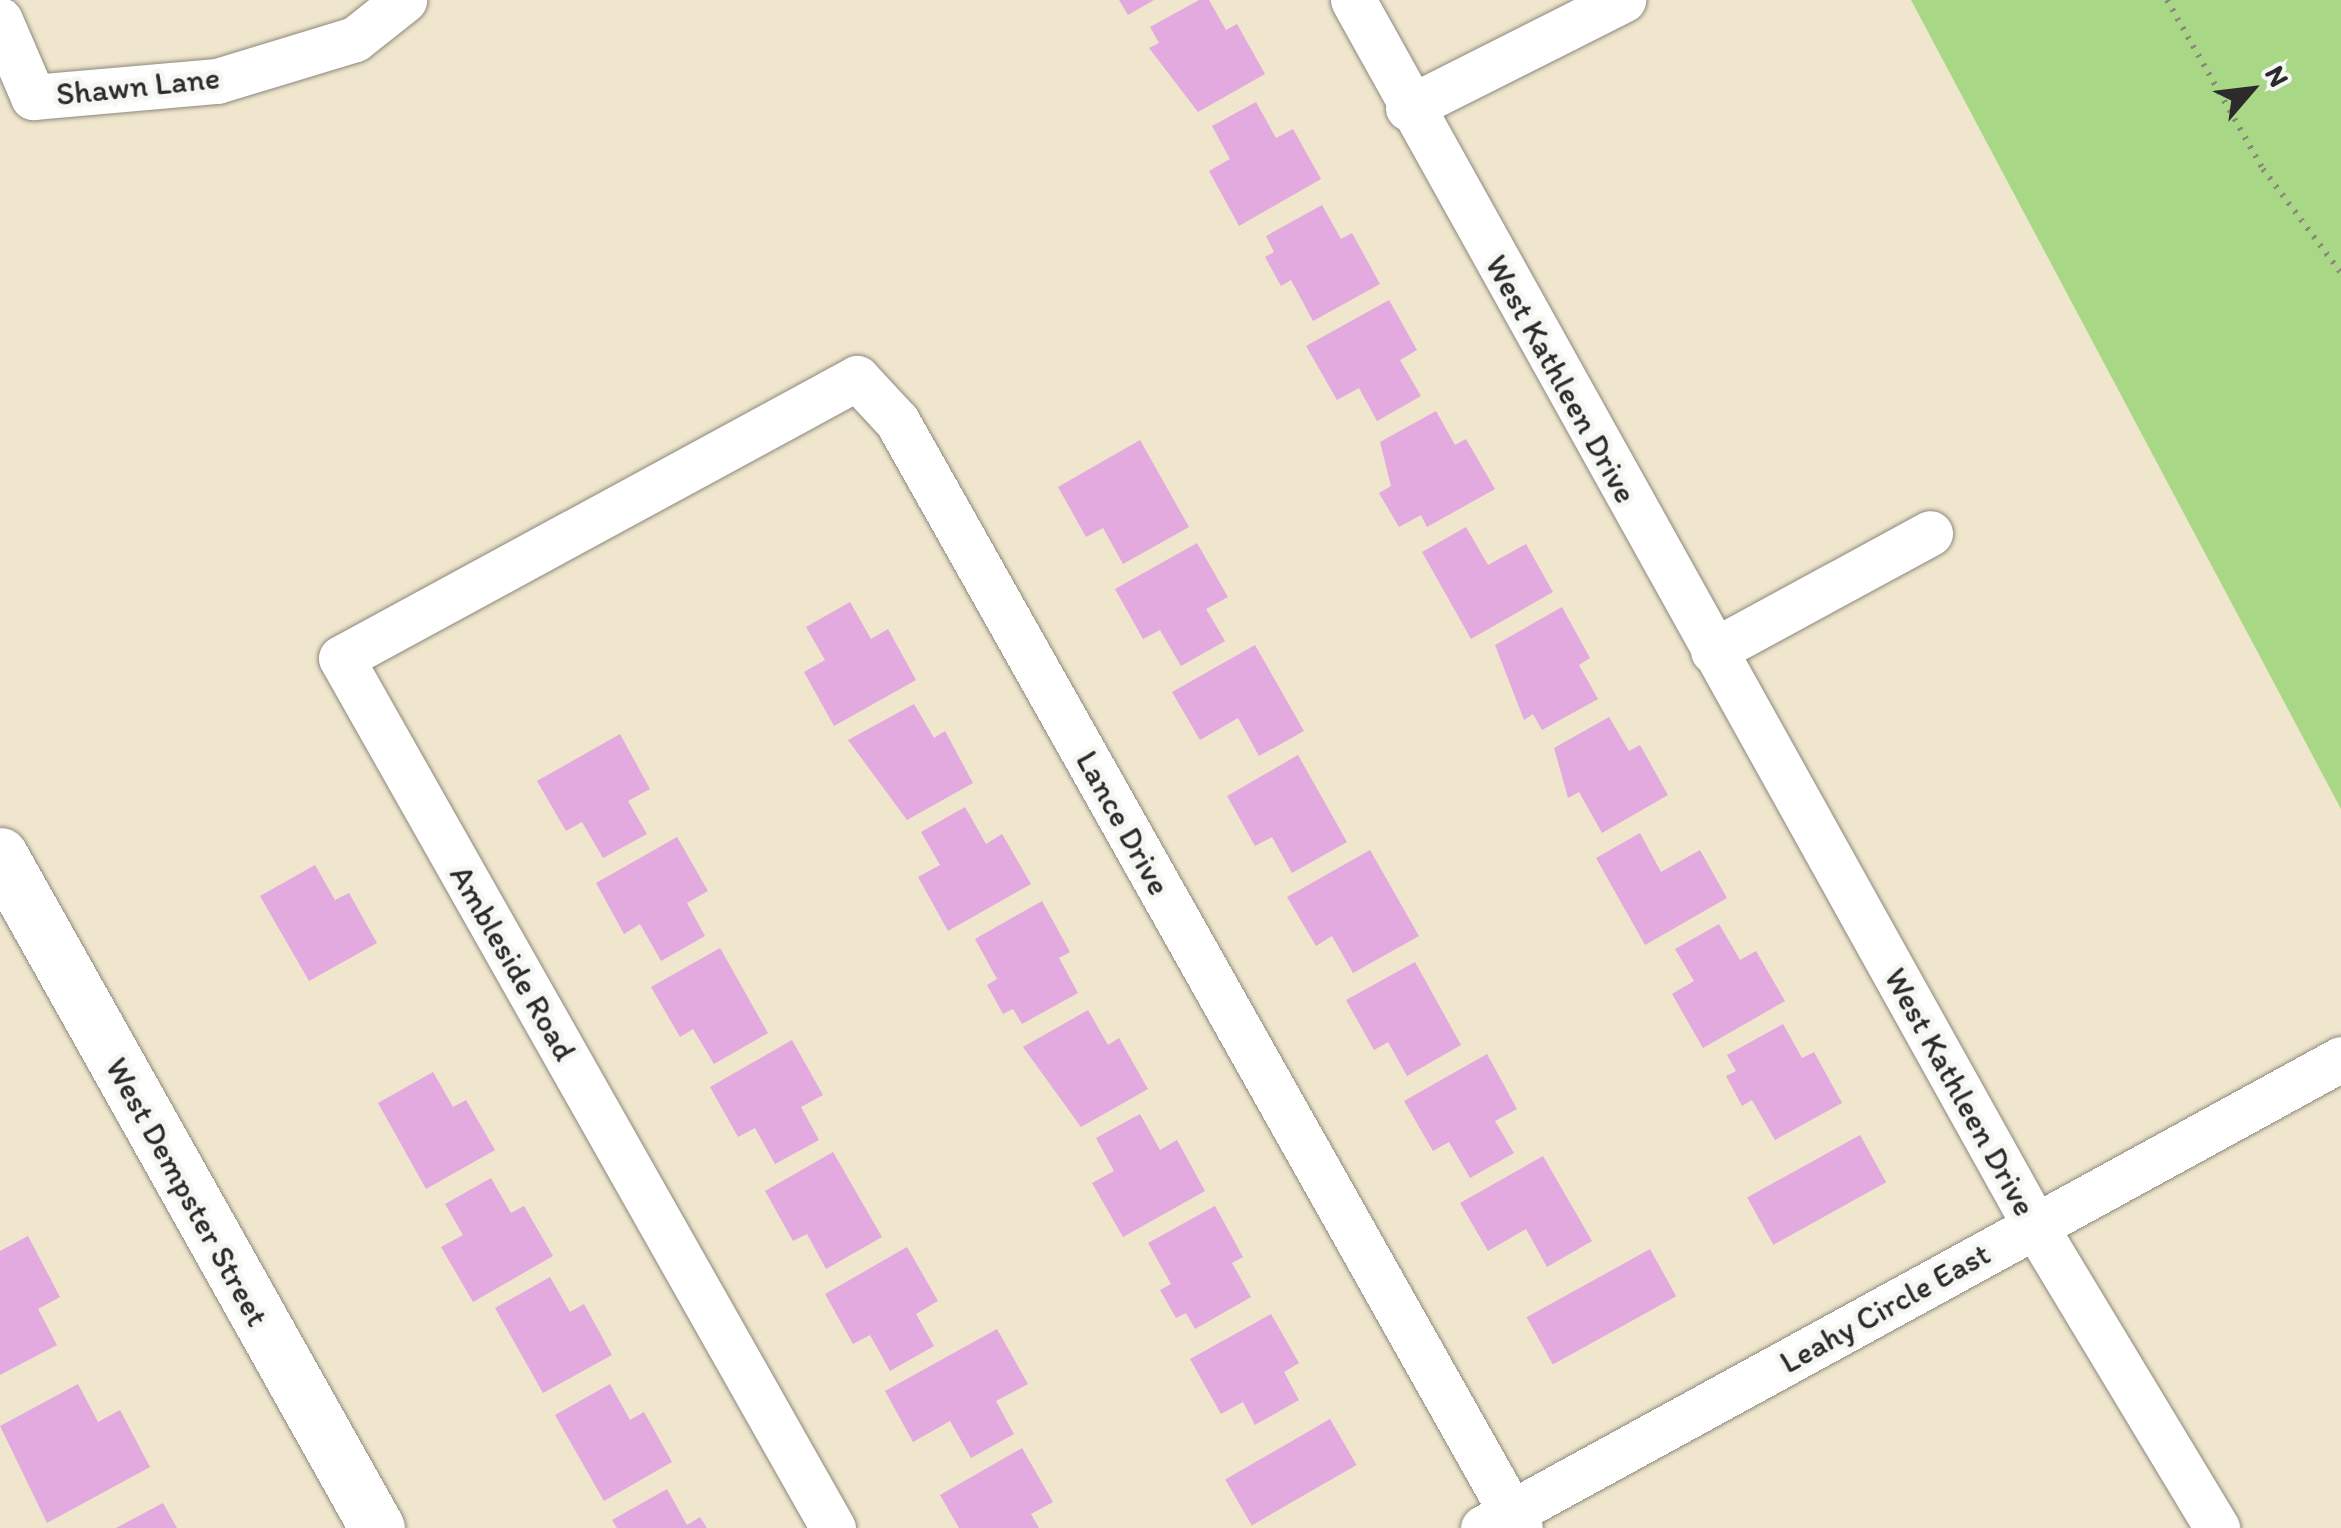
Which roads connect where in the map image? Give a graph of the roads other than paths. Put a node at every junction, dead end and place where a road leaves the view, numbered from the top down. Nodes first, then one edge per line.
1 (404, 0) edge
2 (1353, 0) edge
3 (1623, 0) edge
4 (0, 20) edge
5 (1408, 108) junction
6 (603, 516) joint
7 (1930, 533) dead end
8 (1714, 651) junction
9 (0, 855) edge
10 (2341, 1059) edge
11 (2035, 1226) junction
12 (1504, 1523) edge
13 (377, 1528) edge
14 (833, 1528) edge
15 (2216, 1528) edge

1 - 4 street, Shawn Lane
2 - 5 street, West Kathleen Drive
3 - 5 street
5 - 8 street, West Kathleen Drive
6 - 12 street, Lance Drive
6 - 14 street, Ambleside Road
7 - 8 street
8 - 11 street, West Kathleen Drive
9 - 13 main road, West Dempster Street
10 - 11 street, Leahy Circle East
11 - 12 street, Leahy Circle East
11 - 15 street, West Kathleen Drive

